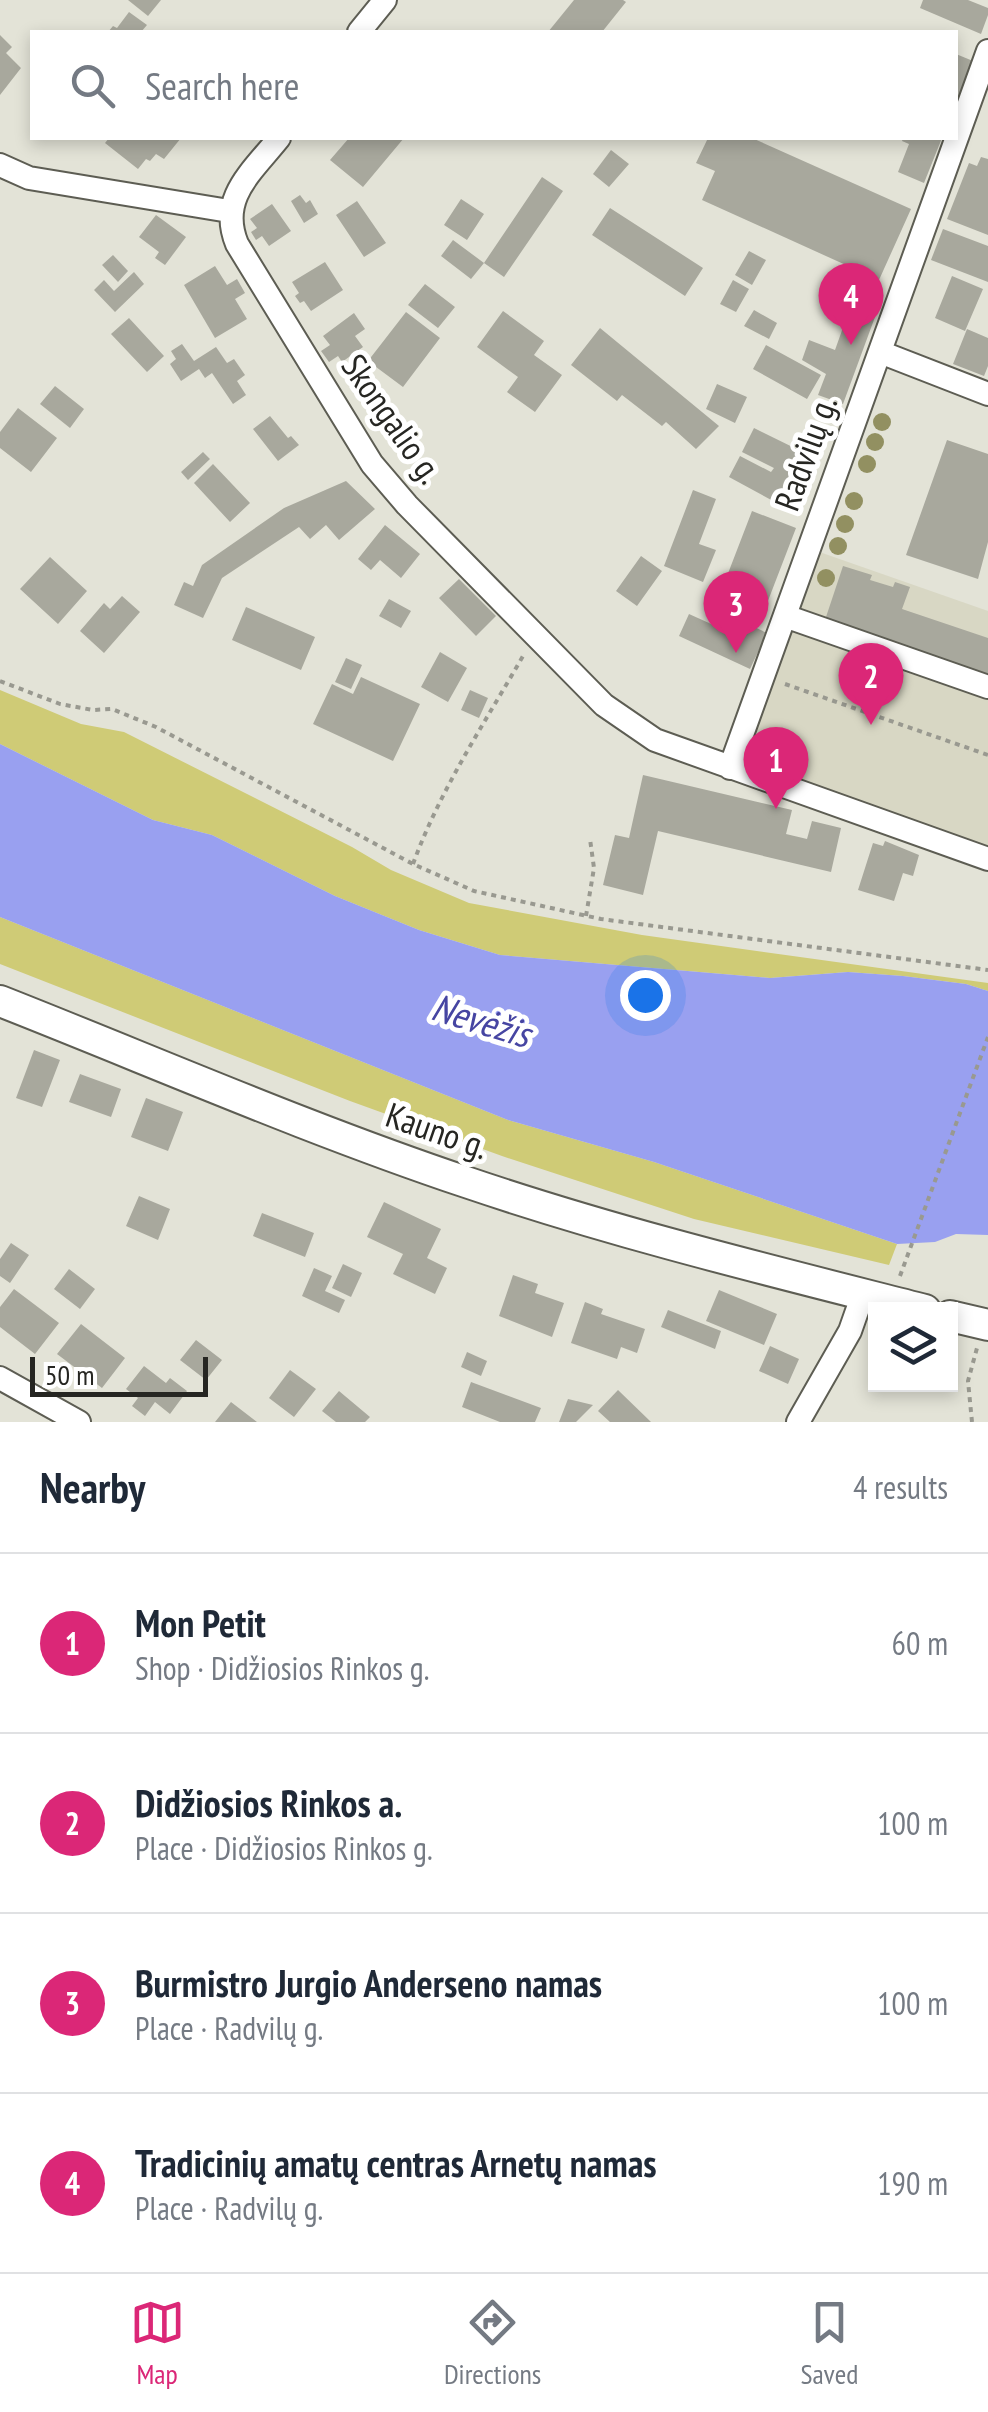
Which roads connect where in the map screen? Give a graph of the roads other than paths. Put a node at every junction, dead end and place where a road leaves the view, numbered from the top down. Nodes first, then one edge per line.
1 (384, 0) edge
2 (360, 30) edge
3 (988, 51) edge
4 (958, 135) edge
5 (277, 140) edge
6 (956, 140) edge
7 (0, 165) edge
8 (229, 211) junction
9 (880, 352) junction
10 (988, 394) edge
11 (785, 616) junction
12 (988, 687) edge
13 (730, 768) junction
14 (988, 859) edge
15 (0, 1001) edge
16 (863, 1294) junction
17 (894, 1302) edge
18 (958, 1318) edge
19 (988, 1326) edge
20 (0, 1378) edge
21 (79, 1422) edge
22 (798, 1422) edge

1 - 2 street
3 - 4 street, Radvilų g.
5 - 8 street
6 - 9 street, Radvilų g.
7 - 8 street
8 - 13 street, Skongalio g.
9 - 10 street
9 - 11 street, Radvilų g.
11 - 12 street
11 - 13 street, Radvilų g.
13 - 14 street, Skongalio g.
15 - 16 main road, Kauno g.
16 - 17 main road, Kauno g.
16 - 22 street
18 - 19 main road
20 - 21 street

